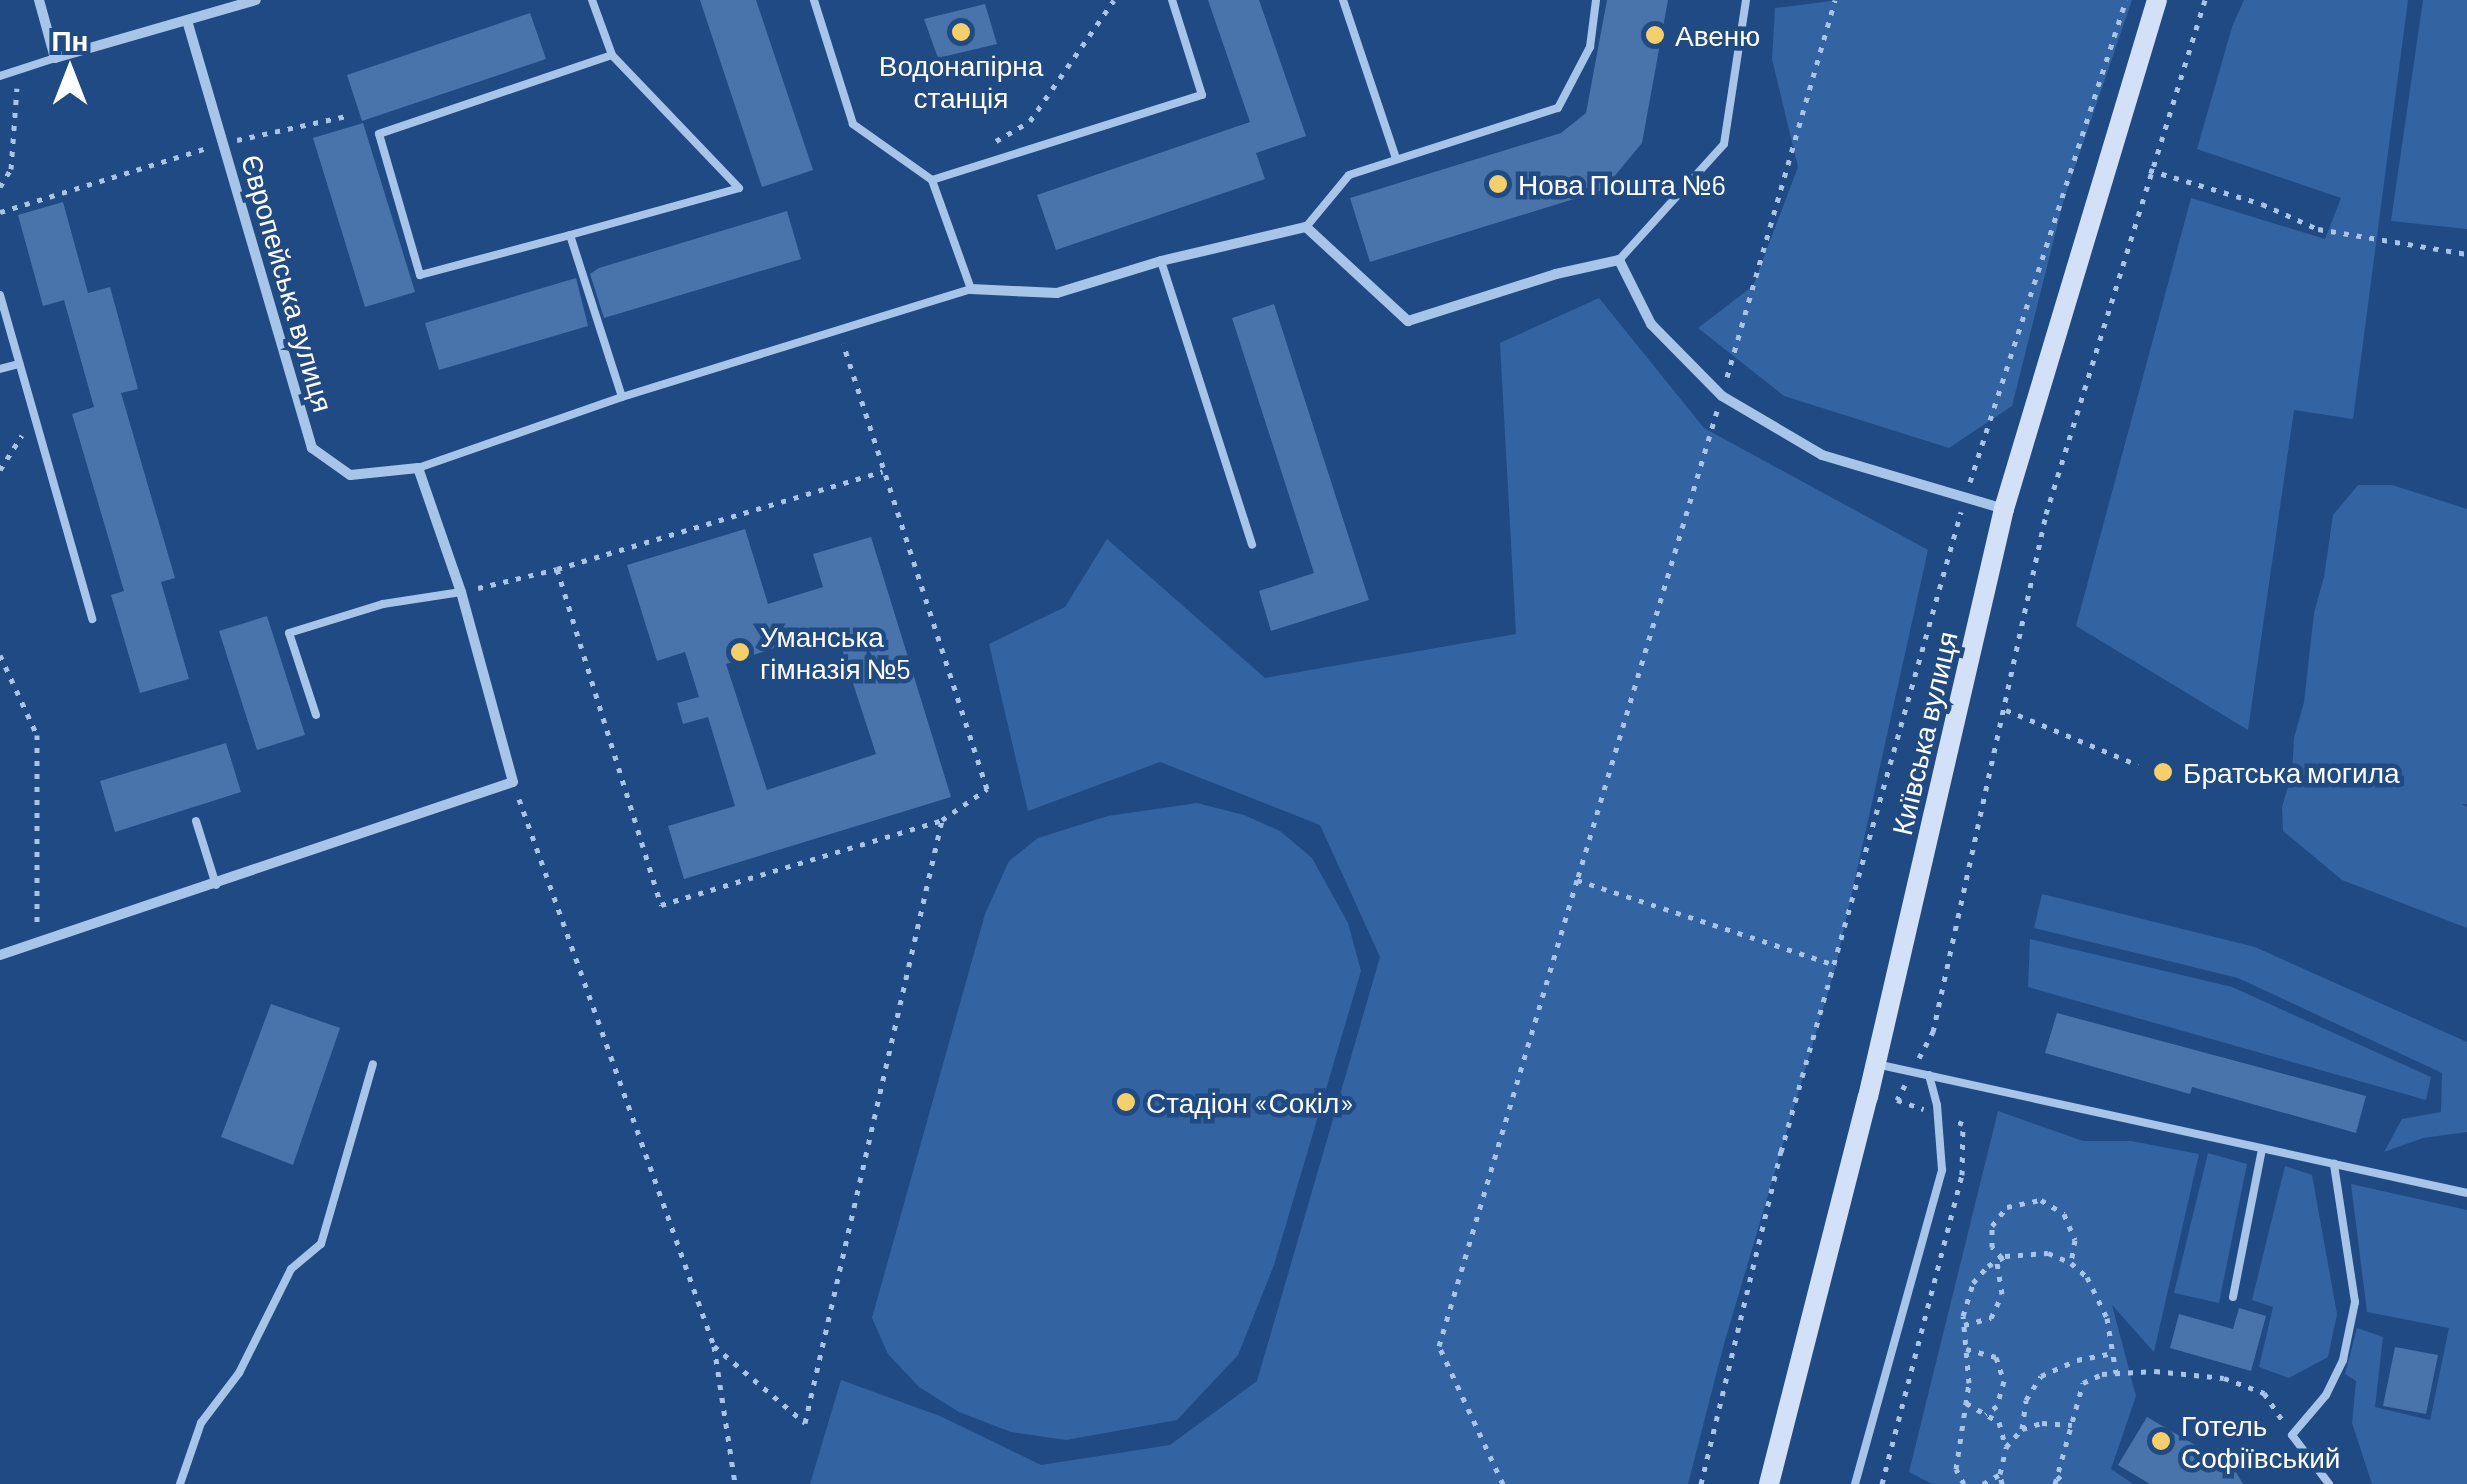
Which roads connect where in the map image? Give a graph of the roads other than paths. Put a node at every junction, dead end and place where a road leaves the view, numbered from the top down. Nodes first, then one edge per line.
1 (38, 0) edge
2 (256, 0) edge
3 (592, 0) edge
4 (814, 0) edge
5 (1172, 0) edge
6 (1344, 0) edge
7 (1596, 0) edge
8 (1746, 0) edge
9 (2157, 0) edge
10 (187, 22) junction
11 (612, 55) junction
12 (55, 58) junction
13 (0, 76) edge
14 (1396, 158) junction
15 (932, 180) junction
16 (1306, 227) junction
17 (570, 235) junction
18 (1619, 260) junction
19 (1161, 261) junction
20 (970, 289) junction
21 (0, 295) edge
22 (20, 364) junction
23 (0, 369) edge
24 (622, 397) junction
25 (418, 468) junction
26 (2004, 509) junction
27 (1252, 544) dead end
28 (462, 592) junction
29 (92, 620) dead end
30 (316, 716) dead end
31 (196, 821) dead end
32 (216, 885) junction
33 (0, 955) edge
34 (373, 1064) dead end
35 (1876, 1064) junction
36 (1929, 1074) junction
37 (2262, 1149) junction
38 (2334, 1164) junction
39 (2467, 1192) edge
40 (2233, 1297) dead end
41 (180, 1484) edge
42 (1769, 1484) edge
43 (1855, 1484) edge
44 (2328, 1484) edge

1 - 12 street
2 - 10 street
3 - 11 lane
4 - 15 lane
5 - 15 lane
6 - 14 lane
7 - 14 lane
8 - 18 lane
9 - 26 main road, Київська вулиця
10 - 12 street
10 - 25 street, Європейська вулиця
11 - 17 lane
11 - 17 lane
12 - 13 lane
14 - 16 lane
15 - 20 lane
16 - 18 street
16 - 19 street
17 - 24 lane
18 - 26 street
19 - 20 street
19 - 27 lane
20 - 24 lane
21 - 22 lane
22 - 23 lane
22 - 29 lane
24 - 25 lane
25 - 28 street
26 - 35 main road, Київська вулиця
28 - 30 lane
28 - 32 street
31 - 32 lane
32 - 33 street
34 - 41 lane
35 - 36 lane
35 - 42 main road, Київська вулиця
36 - 37 lane
36 - 43 lane
37 - 38 lane
37 - 40 lane
38 - 39 lane
38 - 44 lane

